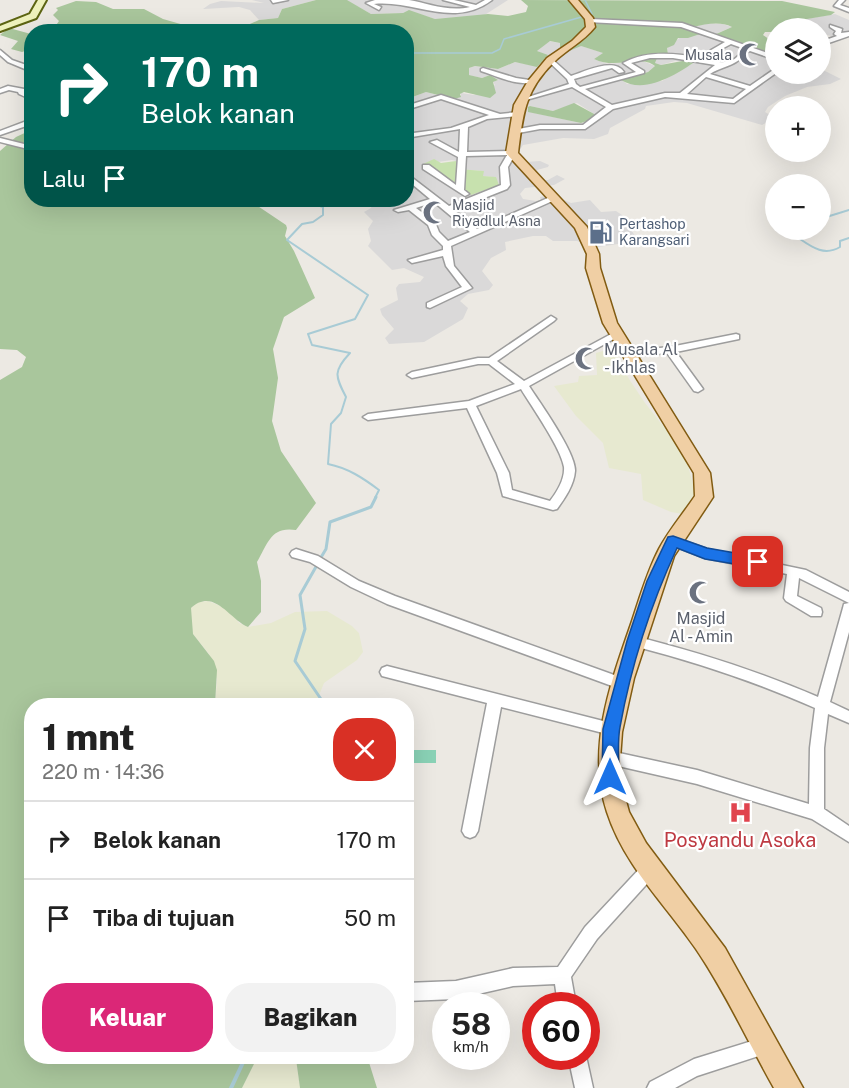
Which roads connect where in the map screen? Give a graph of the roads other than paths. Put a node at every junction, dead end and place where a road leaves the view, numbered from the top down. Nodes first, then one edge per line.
1 (42, 0) edge
2 (274, 0) edge
3 (285, 0) edge
4 (446, 0) edge
5 (489, 0) edge
6 (573, 0) edge
7 (842, 0) edge
8 (408, 1) edge
9 (479, 7) junction
10 (379, 8) dead end
11 (849, 10) edge
12 (588, 17) junction
13 (832, 26) dead end
14 (0, 29) edge
15 (846, 35) edge
16 (831, 40) edge
17 (730, 42) junction
18 (750, 49) junction
19 (0, 52) edge
20 (765, 54) edge
21 (549, 60) junction
22 (703, 60) junction
23 (721, 65) junction
24 (24, 67) edge
25 (483, 70) dead end
26 (621, 72) dead end
27 (705, 75) junction
28 (765, 78) edge
29 (533, 81) junction
30 (574, 84) junction
31 (752, 88) junction
32 (0, 91) edge
33 (22, 91) joint
34 (682, 94) junction
35 (24, 95) edge
36 (521, 101) junction
37 (414, 105) edge
38 (611, 107) junction
39 (518, 114) junction
40 (498, 115) junction
41 (24, 124) edge
42 (464, 125) junction
43 (516, 132) junction
44 (0, 133) edge
45 (414, 135) edge
46 (0, 140) edge
47 (434, 142) dead end
48 (24, 146) edge
49 (512, 153) junction
50 (462, 154) junction
51 (426, 167) dead end
52 (414, 181) edge
53 (460, 191) junction
54 (437, 199) junction
55 (553, 199) junction
56 (473, 200) junction
57 (414, 206) edge
58 (410, 207) joint
59 (449, 209) junction
60 (398, 210) dead end
61 (477, 233) junction
62 (447, 249) junction
63 (412, 260) dead end
64 (430, 305) dead end
65 (551, 319) dead end
66 (616, 335) junction
67 (736, 337) dead end
68 (670, 350) junction
69 (628, 354) junction
70 (491, 361) junction
71 (412, 375) dead end
72 (523, 385) junction
73 (698, 389) dead end
74 (470, 404) junction
75 (368, 417) dead end
76 (673, 541) junction
77 (296, 554) dead end
78 (794, 572) junction
79 (849, 598) edge
80 (849, 608) edge
81 (816, 612) dead end
82 (634, 641) junction
83 (387, 672) dead end
84 (623, 684) junction
85 (495, 700) junction
86 (822, 706) junction
87 (849, 717) edge
88 (611, 729) junction
89 (610, 759) junction
90 (816, 813) junction
91 (470, 831) dead end
92 (849, 835) edge
93 (649, 870) junction
94 (562, 975) junction
95 (414, 992) edge
96 (565, 992) edge
97 (765, 1046) junction
98 (580, 1070) edge
99 (584, 1088) edge
100 (656, 1088) edge
101 (789, 1088) edge

1 - 14 main road
2 - 3 street
4 - 9 street
5 - 9 street
6 - 12 main road
7 - 11 street
8 - 9 street
8 - 10 street
12 - 17 street
12 - 21 main road
13 - 15 street
15 - 16 street
17 - 18 street
17 - 22 street
18 - 20 street
18 - 23 street
19 - 24 street
21 - 29 main road
21 - 30 street
22 - 23 street
22 - 30 street
23 - 27 street
25 - 29 street
26 - 30 street
27 - 31 street
27 - 34 street
28 - 31 street
29 - 36 main road
30 - 36 street
30 - 38 street
31 - 34 street
32 - 33 street
33 - 35 street
34 - 38 street
36 - 39 main road
37 - 40 street
38 - 43 street
39 - 40 street
39 - 43 main road
40 - 42 street
41 - 44 street
42 - 45 street
42 - 50 street
43 - 49 main road
46 - 48 street
47 - 50 street
49 - 50 street
49 - 55 main road
49 - 56 street
50 - 53 street
51 - 53 street
52 - 54 street
53 - 56 street
54 - 57 street
54 - 59 street
55 - 61 street
55 - 66 main road
56 - 59 street
58 - 60 street
58 - 62 street
59 - 61 street
61 - 62 street
62 - 63 street
62 - 64 street
65 - 70 street
66 - 69 main road
66 - 72 street
67 - 68 street
68 - 69 street
68 - 73 street
69 - 76 main road
70 - 71 street
70 - 72 street
72 - 74 street
72 - 74 street
74 - 75 street
76 - 78 street
76 - 82 main road
77 - 84 street
78 - 79 street
78 - 81 street
80 - 86 street
82 - 84 main road
82 - 86 street
83 - 85 street
84 - 88 main road
85 - 88 street
85 - 91 street
86 - 87 street
86 - 90 street
88 - 89 main road
89 - 90 street
89 - 93 main road
90 - 92 street
93 - 94 street
93 - 97 main road
94 - 95 street
94 - 96 street
97 - 100 street
97 - 101 main road
98 - 99 street

